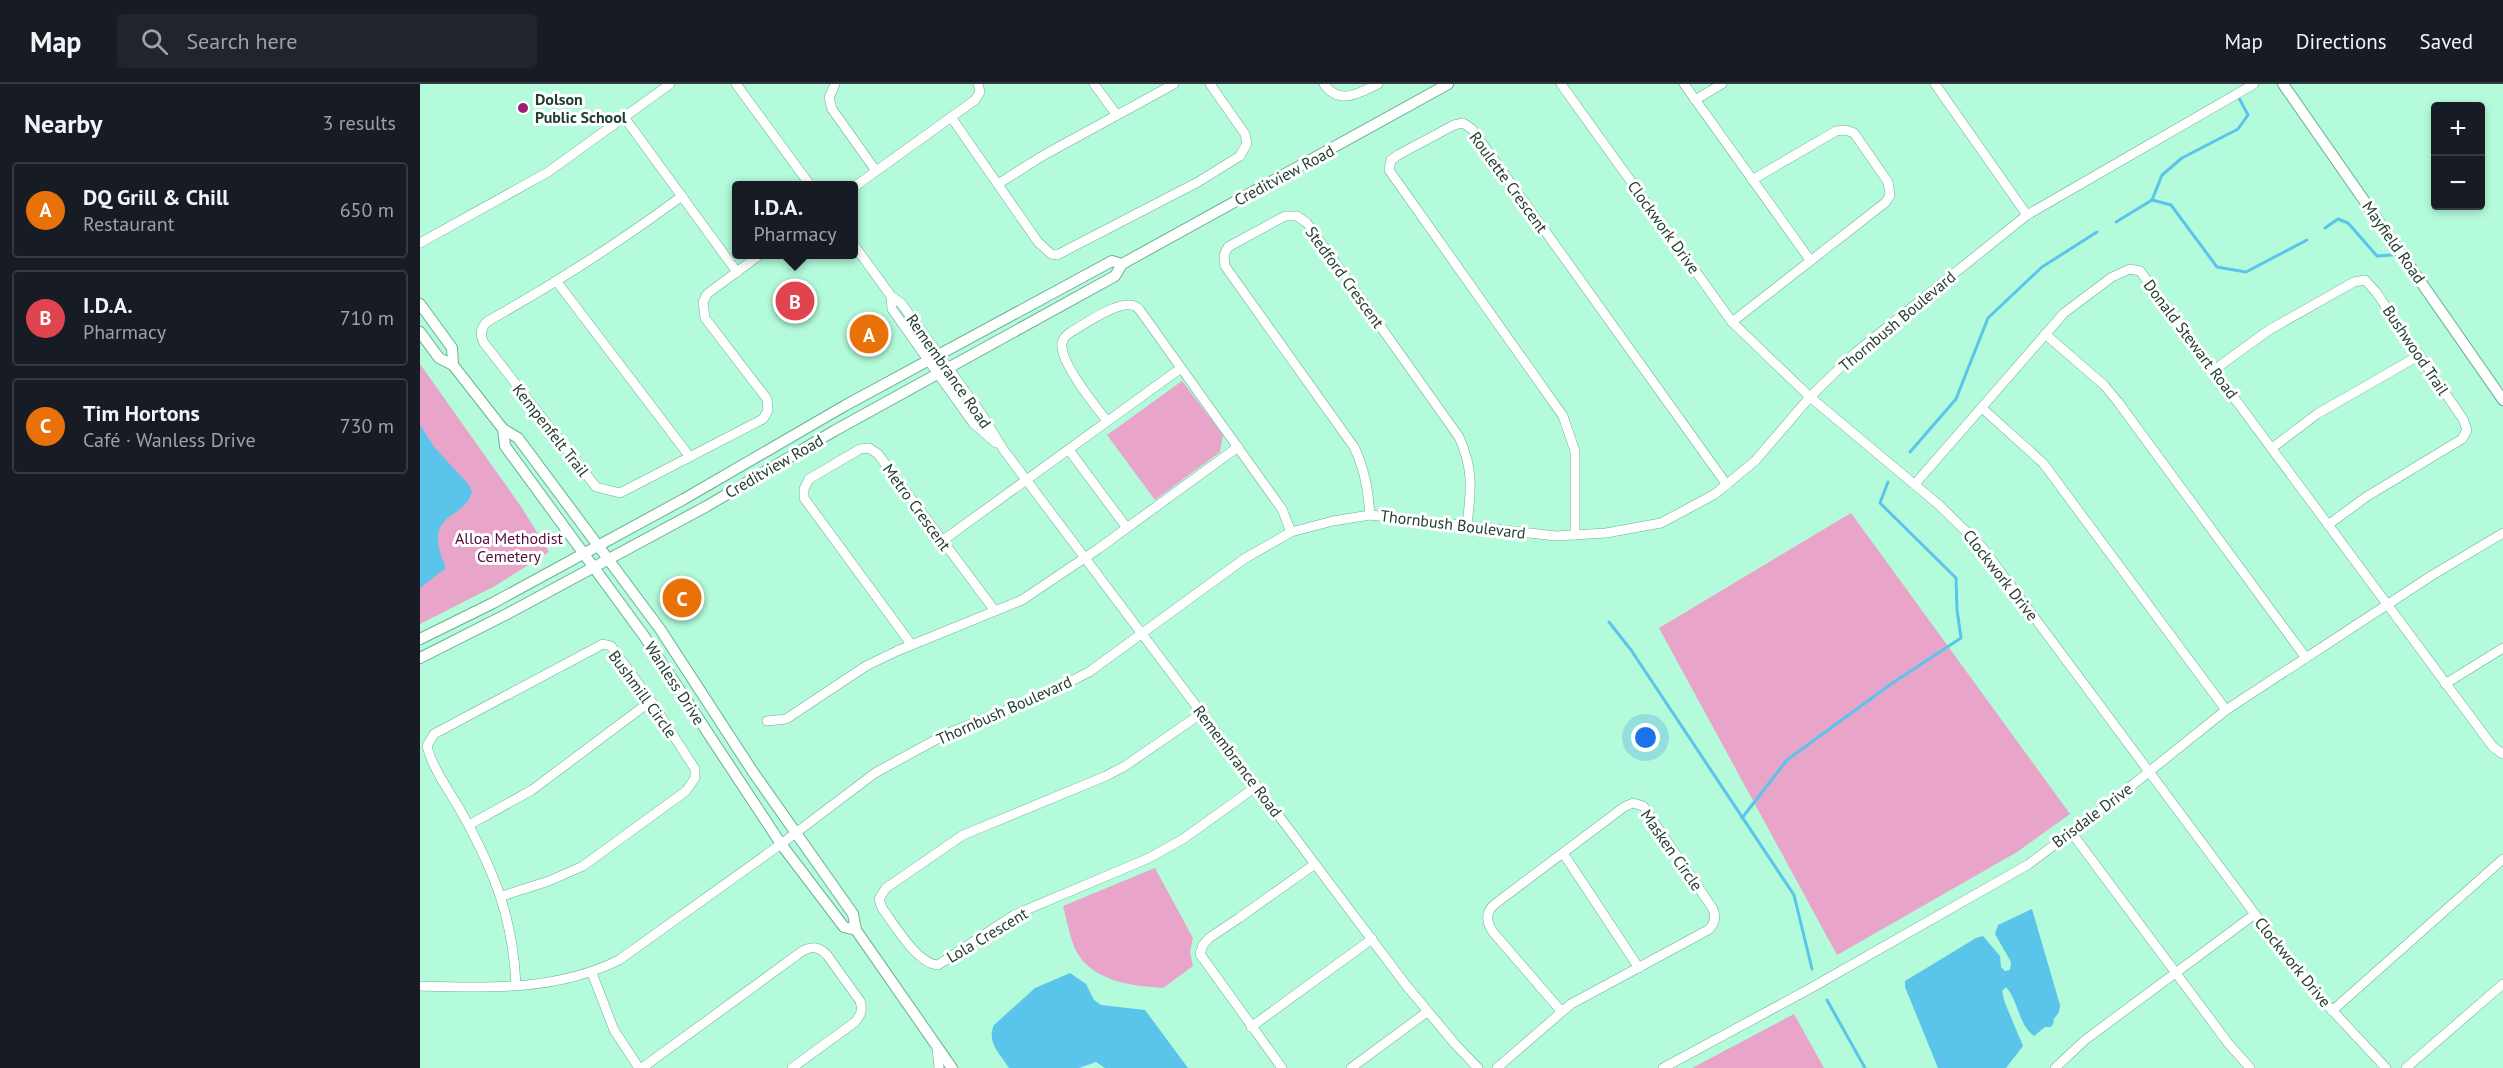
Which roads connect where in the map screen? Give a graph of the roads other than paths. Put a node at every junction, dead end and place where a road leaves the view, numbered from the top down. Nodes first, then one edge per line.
1 (670, 84) edge
2 (736, 84) edge
3 (835, 84) edge
4 (978, 84) edge
5 (1094, 84) edge
6 (1174, 84) edge
7 (1210, 84) edge
8 (1324, 84) edge
9 (1378, 84) edge
10 (1458, 84) edge
11 (1561, 84) edge
12 (1684, 84) edge
13 (1722, 84) edge
14 (1935, 84) edge
15 (2254, 84) edge
16 (2283, 84) edge
17 (1447, 85) edge
18 (1695, 100) junction
19 (1116, 114) junction
20 (624, 117) junction
21 (951, 117) junction
22 (876, 171) junction
23 (1752, 180) junction
24 (806, 181) edge
25 (858, 184) edge
26 (998, 184) junction
27 (682, 196) junction
28 (2027, 215) junction
29 (420, 243) edge
30 (858, 251) edge
31 (755, 259) edge
32 (1810, 260) junction
33 (1122, 264) junction
34 (737, 272) junction
35 (556, 282) junction
36 (891, 296) junction
37 (420, 304) edge
38 (1732, 322) junction
39 (420, 332) edge
40 (2045, 334) junction
41 (939, 354) junction
42 (2420, 356) junction
43 (928, 360) junction
44 (453, 365) junction
45 (948, 368) junction
46 (1181, 368) junction
47 (2214, 370) junction
48 (938, 374) junction
49 (1810, 397) junction
50 (2503, 400) edge
51 (846, 405) junction
52 (1982, 408) junction
53 (1107, 421) junction
54 (503, 429) junction
55 (834, 431) junction
56 (1238, 447) junction
57 (2272, 448) junction
58 (1003, 449) junction
59 (1069, 450) junction
60 (690, 457) junction
61 (1026, 480) junction
62 (1916, 484) junction
63 (1727, 485) junction
64 (1370, 515) junction
65 (1467, 525) junction
66 (2328, 525) junction
67 (1127, 528) junction
68 (1291, 532) junction
69 (2503, 533) edge
70 (1575, 536) junction
71 (942, 541) junction
72 (599, 546) junction
73 (584, 554) junction
74 (1085, 558) junction
75 (609, 559) junction
76 (594, 567) junction
77 (2387, 605) junction
78 (995, 611) junction
79 (1141, 633) junction
80 (420, 639) edge
81 (911, 644) junction
82 (2503, 648) edge
83 (420, 658) edge
84 (2307, 658) junction
85 (2445, 684) junction
86 (651, 702) junction
87 (2226, 710) junction
88 (1202, 713) junction
89 (767, 721) dead end
90 (2503, 754) edge
91 (2150, 771) junction
92 (1257, 786) junction
93 (469, 825) junction
94 (2071, 832) junction
95 (795, 833) junction
96 (781, 844) junction
97 (1563, 853) junction
98 (2503, 859) edge
99 (1315, 864) junction
100 (502, 896) junction
101 (2255, 914) junction
102 (856, 930) junction
103 (1372, 939) junction
104 (1639, 968) junction
105 (592, 973) junction
106 (2176, 973) junction
107 (2503, 984) edge
108 (420, 986) edge
109 (516, 986) junction
110 (1561, 1011) junction
111 (2332, 1011) junction
112 (1427, 1012) junction
113 (1251, 1027) junction
114 (937, 1048) junction
115 (641, 1068) edge
116 (792, 1068) edge
117 (939, 1068) edge
118 (952, 1068) edge
119 (1282, 1068) edge
120 (1351, 1068) edge
121 (1478, 1068) edge
122 (1497, 1068) edge
123 (1663, 1068) edge
124 (2055, 1068) edge
125 (2250, 1068) edge
126 (2386, 1068) edge
127 (2406, 1068) edge

1 - 20 street
2 - 24 street
3 - 22 street
4 - 21 street
5 - 19 street
6 - 19 street
7 - 26 street
8 - 9 street
10 - 17 main road, Creditview Road
11 - 38 street, Clockwork Drive
12 - 18 street
13 - 18 street
14 - 28 street
15 - 28 street, Thornbush Boulevard
16 - 50 main road, Mayfield Road
17 - 33 main road, Creditview Road
18 - 23 street
19 - 26 street
20 - 27 street
20 - 29 street
21 - 22 street
21 - 26 street
22 - 25 street
23 - 32 street
23 - 32 street
27 - 34 street
27 - 35 street, Kempenfelt Trail
28 - 49 street, Thornbush Boulevard
30 - 36 street, Remembrance Road
31 - 34 street, Kempenfelt Trail
32 - 38 street
33 - 41 main road, Creditview Road
33 - 45 main road, Creditview Road
34 - 60 street, Kempenfelt Trail
35 - 60 street
35 - 60 street, Kempenfelt Trail
36 - 41 street, Remembrance Road
36 - 43 street, Remembrance Road
37 - 44 main road, Wanless Drive
38 - 49 street, Clockwork Drive
39 - 44 main road, Wanless Drive
40 - 47 street, Donald Stewart Road
40 - 52 street, Donald Stewart Road
40 - 84 street
41 - 43 main road, Creditview Road
41 - 45 street, Remembrance Road
42 - 47 street, Bushwood Trail
42 - 57 street
42 - 66 street, Bushwood Trail
43 - 48 street, Remembrance Road
43 - 51 main road, Creditview Road
44 - 54 main road, Wanless Drive
45 - 48 main road, Creditview Road
45 - 58 street, Remembrance Road
46 - 53 street
46 - 53 street
46 - 56 street
47 - 57 street, Donald Stewart Road
48 - 55 main road, Creditview Road
48 - 58 street, Remembrance Road
49 - 62 street, Clockwork Drive
49 - 63 street, Thornbush Boulevard
51 - 55 main road
51 - 72 main road, Creditview Road
52 - 62 street, Donald Stewart Road
52 - 87 street
53 - 59 street
54 - 72 main road, Wanless Drive
54 - 73 main road, Wanless Drive
55 - 75 main road, Creditview Road
56 - 67 street
56 - 68 street
57 - 66 street, Donald Stewart Road
58 - 61 street, Remembrance Road
59 - 61 street
59 - 67 street
61 - 71 street
61 - 74 street, Remembrance Road
62 - 91 street, Clockwork Drive
63 - 70 street, Thornbush Boulevard
63 - 70 street, Roulette Crescent
64 - 65 street, Thornbush Boulevard
64 - 65 street, Stedford Crescent
64 - 68 street, Thornbush Boulevard
65 - 70 street, Thornbush Boulevard
66 - 77 street, Donald Stewart Road
67 - 74 street
68 - 79 street, Thornbush Boulevard
69 - 77 street, Brisdale Drive
71 - 78 street, Metro Crescent
71 - 81 street, Metro Crescent
72 - 73 main road, Creditview Road
72 - 75 main road, Wanless Drive
73 - 76 main road, Wanless Drive
73 - 80 main road, Creditview Road
74 - 78 street
74 - 79 street, Remembrance Road
75 - 76 main road, Creditview Road
75 - 95 main road, Wanless Drive
76 - 83 main road, Creditview Road
76 - 96 main road, Wanless Drive
77 - 84 street, Brisdale Drive
77 - 85 street, Donald Stewart Road
78 - 81 street
79 - 88 street, Remembrance Road
79 - 95 street, Thornbush Boulevard
81 - 89 street
82 - 85 street
84 - 87 street, Brisdale Drive
85 - 90 street, Donald Stewart Road
86 - 93 street
86 - 93 street, Bushmill Circle
86 - 100 street, Bushmill Circle
87 - 91 street, Brisdale Drive
88 - 92 street, Remembrance Road
88 - 92 street, Lola Crescent
91 - 94 street, Brisdale Drive
91 - 101 street, Clockwork Drive
92 - 99 street, Remembrance Road
93 - 100 street, Bushmill Circle
94 - 106 street
94 - 123 street, Brisdale Drive
95 - 96 street, Thornbush Boulevard
95 - 102 main road, Wanless Drive
96 - 102 main road, Wanless Drive
96 - 105 street, Thornbush Boulevard
97 - 104 street
97 - 104 street, Masken Circle
97 - 110 street, Masken Circle
98 - 111 street
99 - 103 street, Remembrance Road
99 - 113 street
100 - 109 street, Bushmill Circle
101 - 106 street
101 - 111 street, Clockwork Drive
102 - 114 main road, Wanless Drive
103 - 112 street, Remembrance Road
103 - 113 street
104 - 110 street, Masken Circle
105 - 109 street, Thornbush Boulevard
105 - 115 street
106 - 124 street
106 - 125 street
107 - 127 street
108 - 109 street, Thornbush Boulevard
110 - 122 street, Masken Circle
111 - 126 street, Clockwork Drive
112 - 120 street
112 - 121 street, Remembrance Road
113 - 119 street
114 - 117 street
114 - 118 main road, Wanless Drive
115 - 116 street

